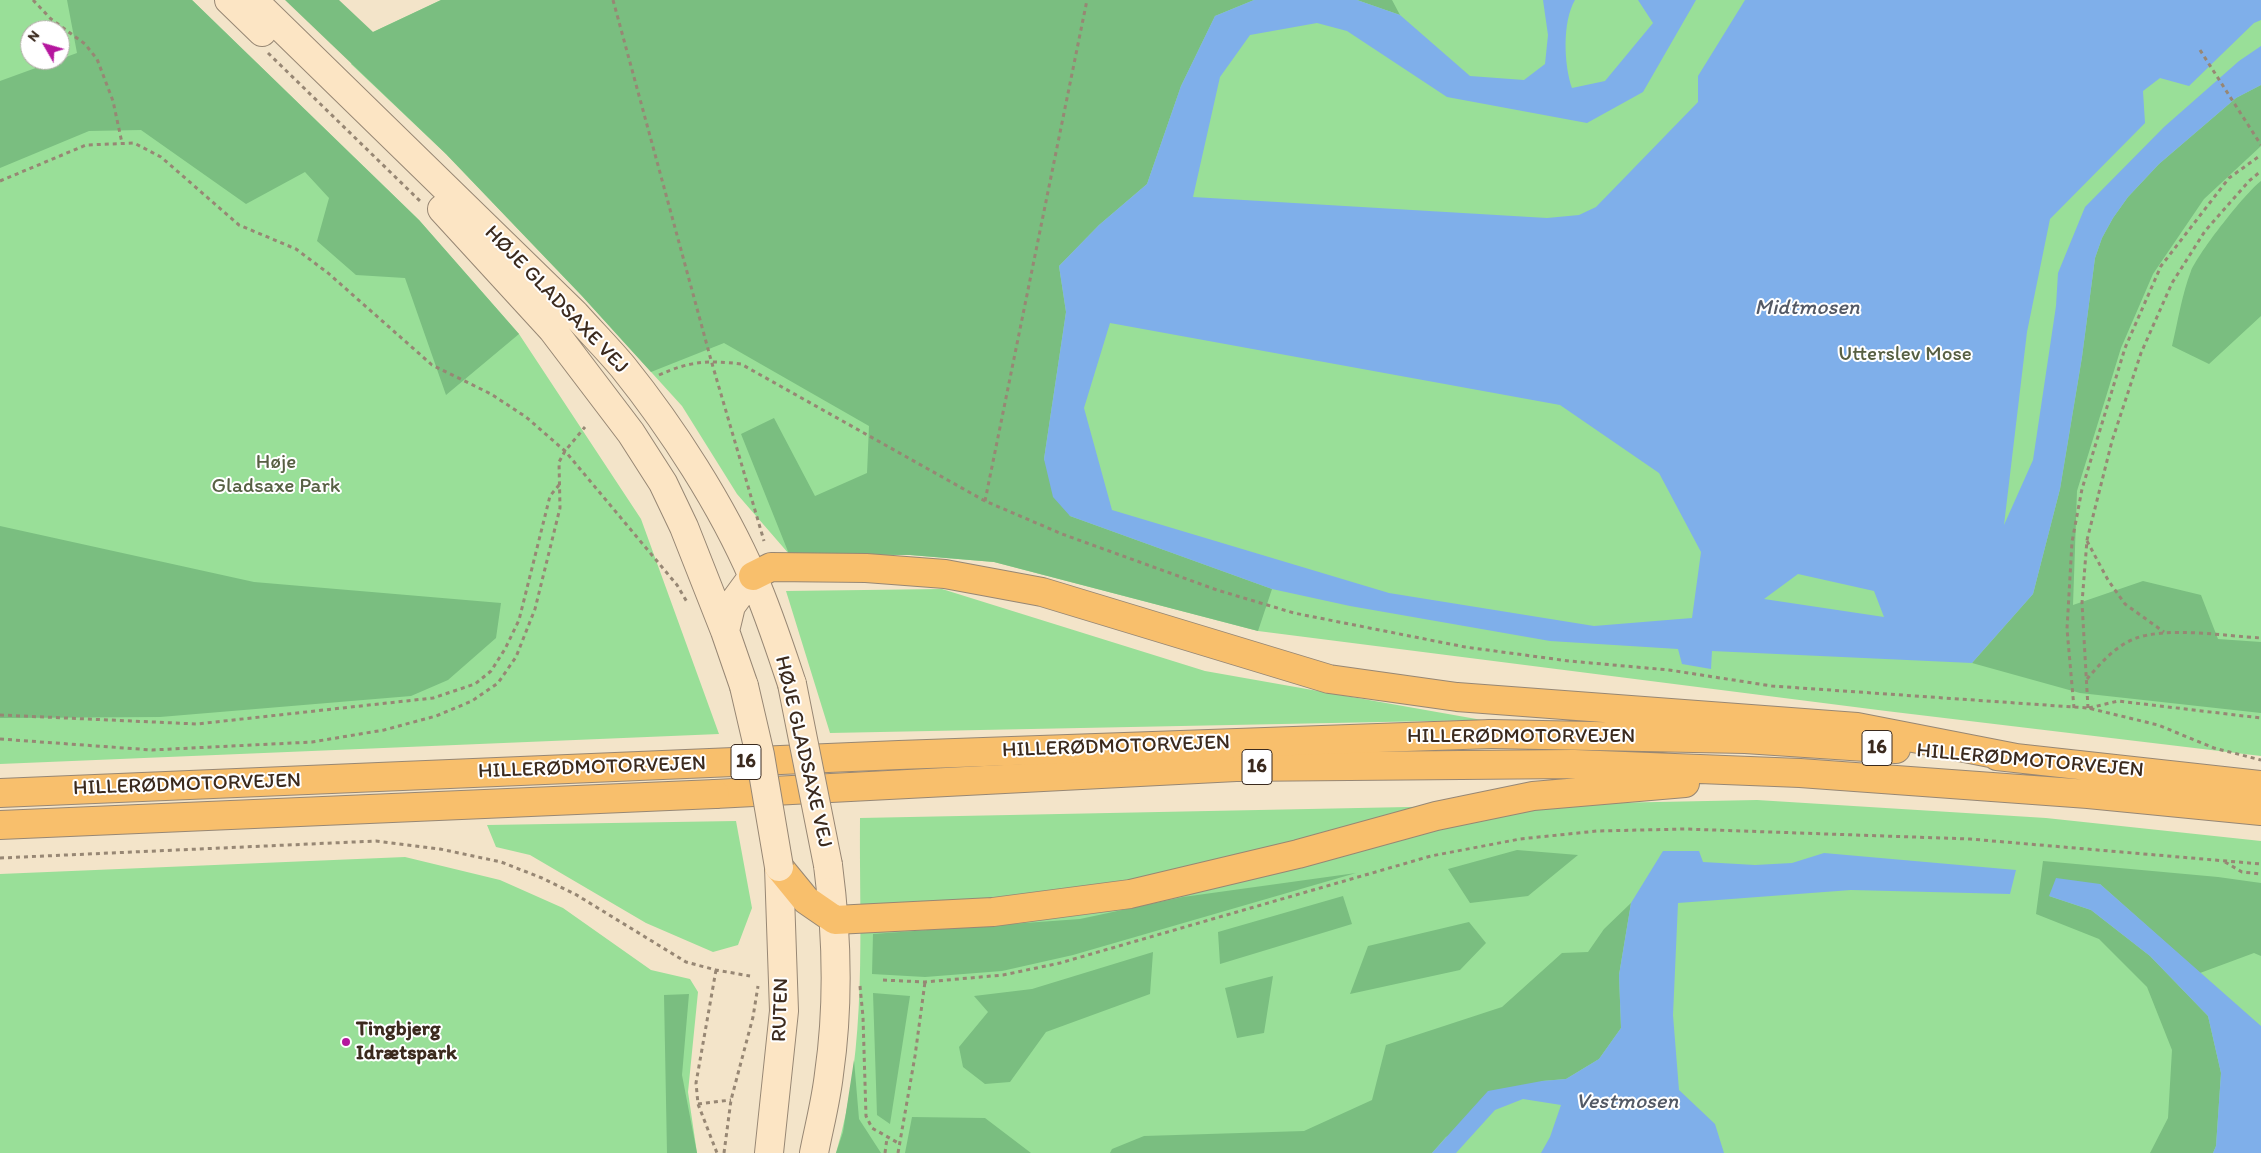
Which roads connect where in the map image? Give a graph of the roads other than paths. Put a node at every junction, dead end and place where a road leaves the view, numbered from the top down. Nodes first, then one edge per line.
1 (229, 0) edge
2 (253, 0) edge
3 (762, 571) junction
4 (725, 631) junction
5 (2016, 758) junction
6 (1800, 773) junction
7 (2261, 784) edge
8 (0, 793) edge
9 (2261, 811) edge
10 (0, 825) edge
11 (779, 867) junction
12 (836, 920) junction
13 (769, 1153) edge
14 (814, 1153) edge

1 - 4 street, HØJE GLADSAXE VEJ
2 - 3 street, HØJE GLADSAXE VEJ
3 - 4 street
3 - 5 main road
3 - 12 street, HØJE GLADSAXE VEJ, bridge
4 - 11 street, HØJE GLADSAXE VEJ, bridge
5 - 7 main road, HILLERØDMOTORVEJEN / 16
5 - 8 main road, HILLERØDMOTORVEJEN / 16
6 - 9 main road, HILLERØDMOTORVEJEN / 16
6 - 10 main road, HILLERØDMOTORVEJEN / 16
6 - 12 main road
11 - 12 main road
11 - 13 street, RUTEN
12 - 14 street

